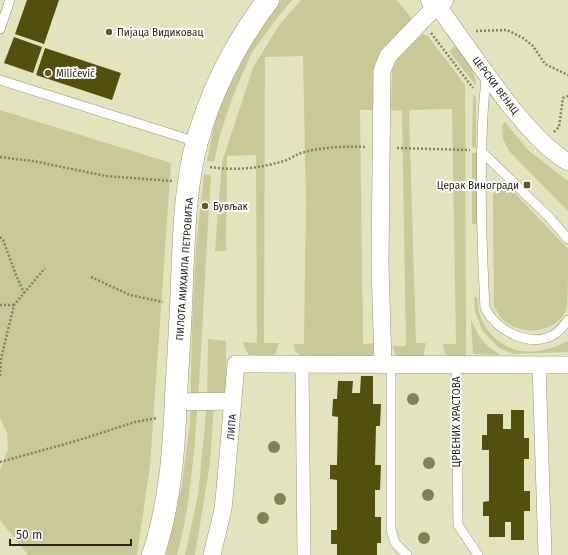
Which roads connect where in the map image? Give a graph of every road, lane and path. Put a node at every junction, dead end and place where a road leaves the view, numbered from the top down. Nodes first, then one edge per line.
1 (10, 0) edge
2 (268, 0) edge
3 (437, 2) edge
4 (0, 29) edge
5 (428, 29) dead end
6 (473, 31) dead end
7 (568, 75) edge
8 (487, 76) junction
9 (0, 80) edge
10 (477, 94) dead end
11 (568, 96) edge
12 (551, 135) dead end
13 (197, 142) junction
14 (381, 148) junction
15 (481, 151) junction
16 (0, 157) edge
17 (568, 162) edge
18 (204, 166) dead end
19 (190, 182) junction
20 (0, 237) edge
21 (568, 239) edge
22 (45, 268) dead end
23 (91, 277) dead end
24 (24, 293) junction
25 (0, 305) edge
26 (14, 305) junction
27 (181, 305) junction
28 (568, 320) edge
29 (0, 348) edge
30 (3, 353) junction
31 (387, 365) junction
32 (540, 365) junction
33 (302, 366) junction
34 (456, 366) junction
35 (568, 366) edge
36 (0, 376) edge
37 (233, 401) junction
38 (176, 408) junction
39 (0, 462) edge
40 (153, 555) edge
41 (212, 555) edge
42 (304, 555) edge
43 (406, 555) edge
44 (478, 555) edge
45 (545, 555) edge

1 - 4 lane
2 - 13 main road, ПИЛОТА МИХАИЛА ПЕТРОВИЋА
3 - 8 street, ЦЕРСКИ ВЕНАЦ
3 - 14 street
5 - 10 path
6 - 7 path
8 - 15 lane
8 - 17 street, ЦЕРСКИ ВЕНАЦ
9 - 13 lane
11 - 12 path
13 - 19 main road, ПИЛОТА МИХАИЛА ПЕТРОВИЋА
14 - 15 path
14 - 18 path
14 - 31 street
15 - 21 lane
15 - 28 lane
16 - 19 path
19 - 27 main road, ПИЛОТА МИХАИЛА ПЕТРОВИЋА
20 - 24 path
22 - 24 path
23 - 27 path
24 - 26 path
25 - 26 path
26 - 30 path
27 - 38 main road, ПИЛОТА МИХАИЛА ПЕТРОВИЋА
29 - 30 path
30 - 36 path
31 - 33 street, ЛИПА
31 - 34 street, ЛИПА
31 - 43 lane
32 - 34 street, ЦРВЕНИХ ХРАСТОВА
32 - 35 street, ЦРВЕНИХ ХРАСТОВА
32 - 45 street
33 - 37 street, ЛИПА
33 - 42 street
34 - 44 lane, ЦРВЕНИХ ХРАСТОВА
37 - 38 street
37 - 41 street, ЛИПА
38 - 39 path
38 - 40 main road, ПИЛОТА МИХАИЛА ПЕТРОВИЋА

